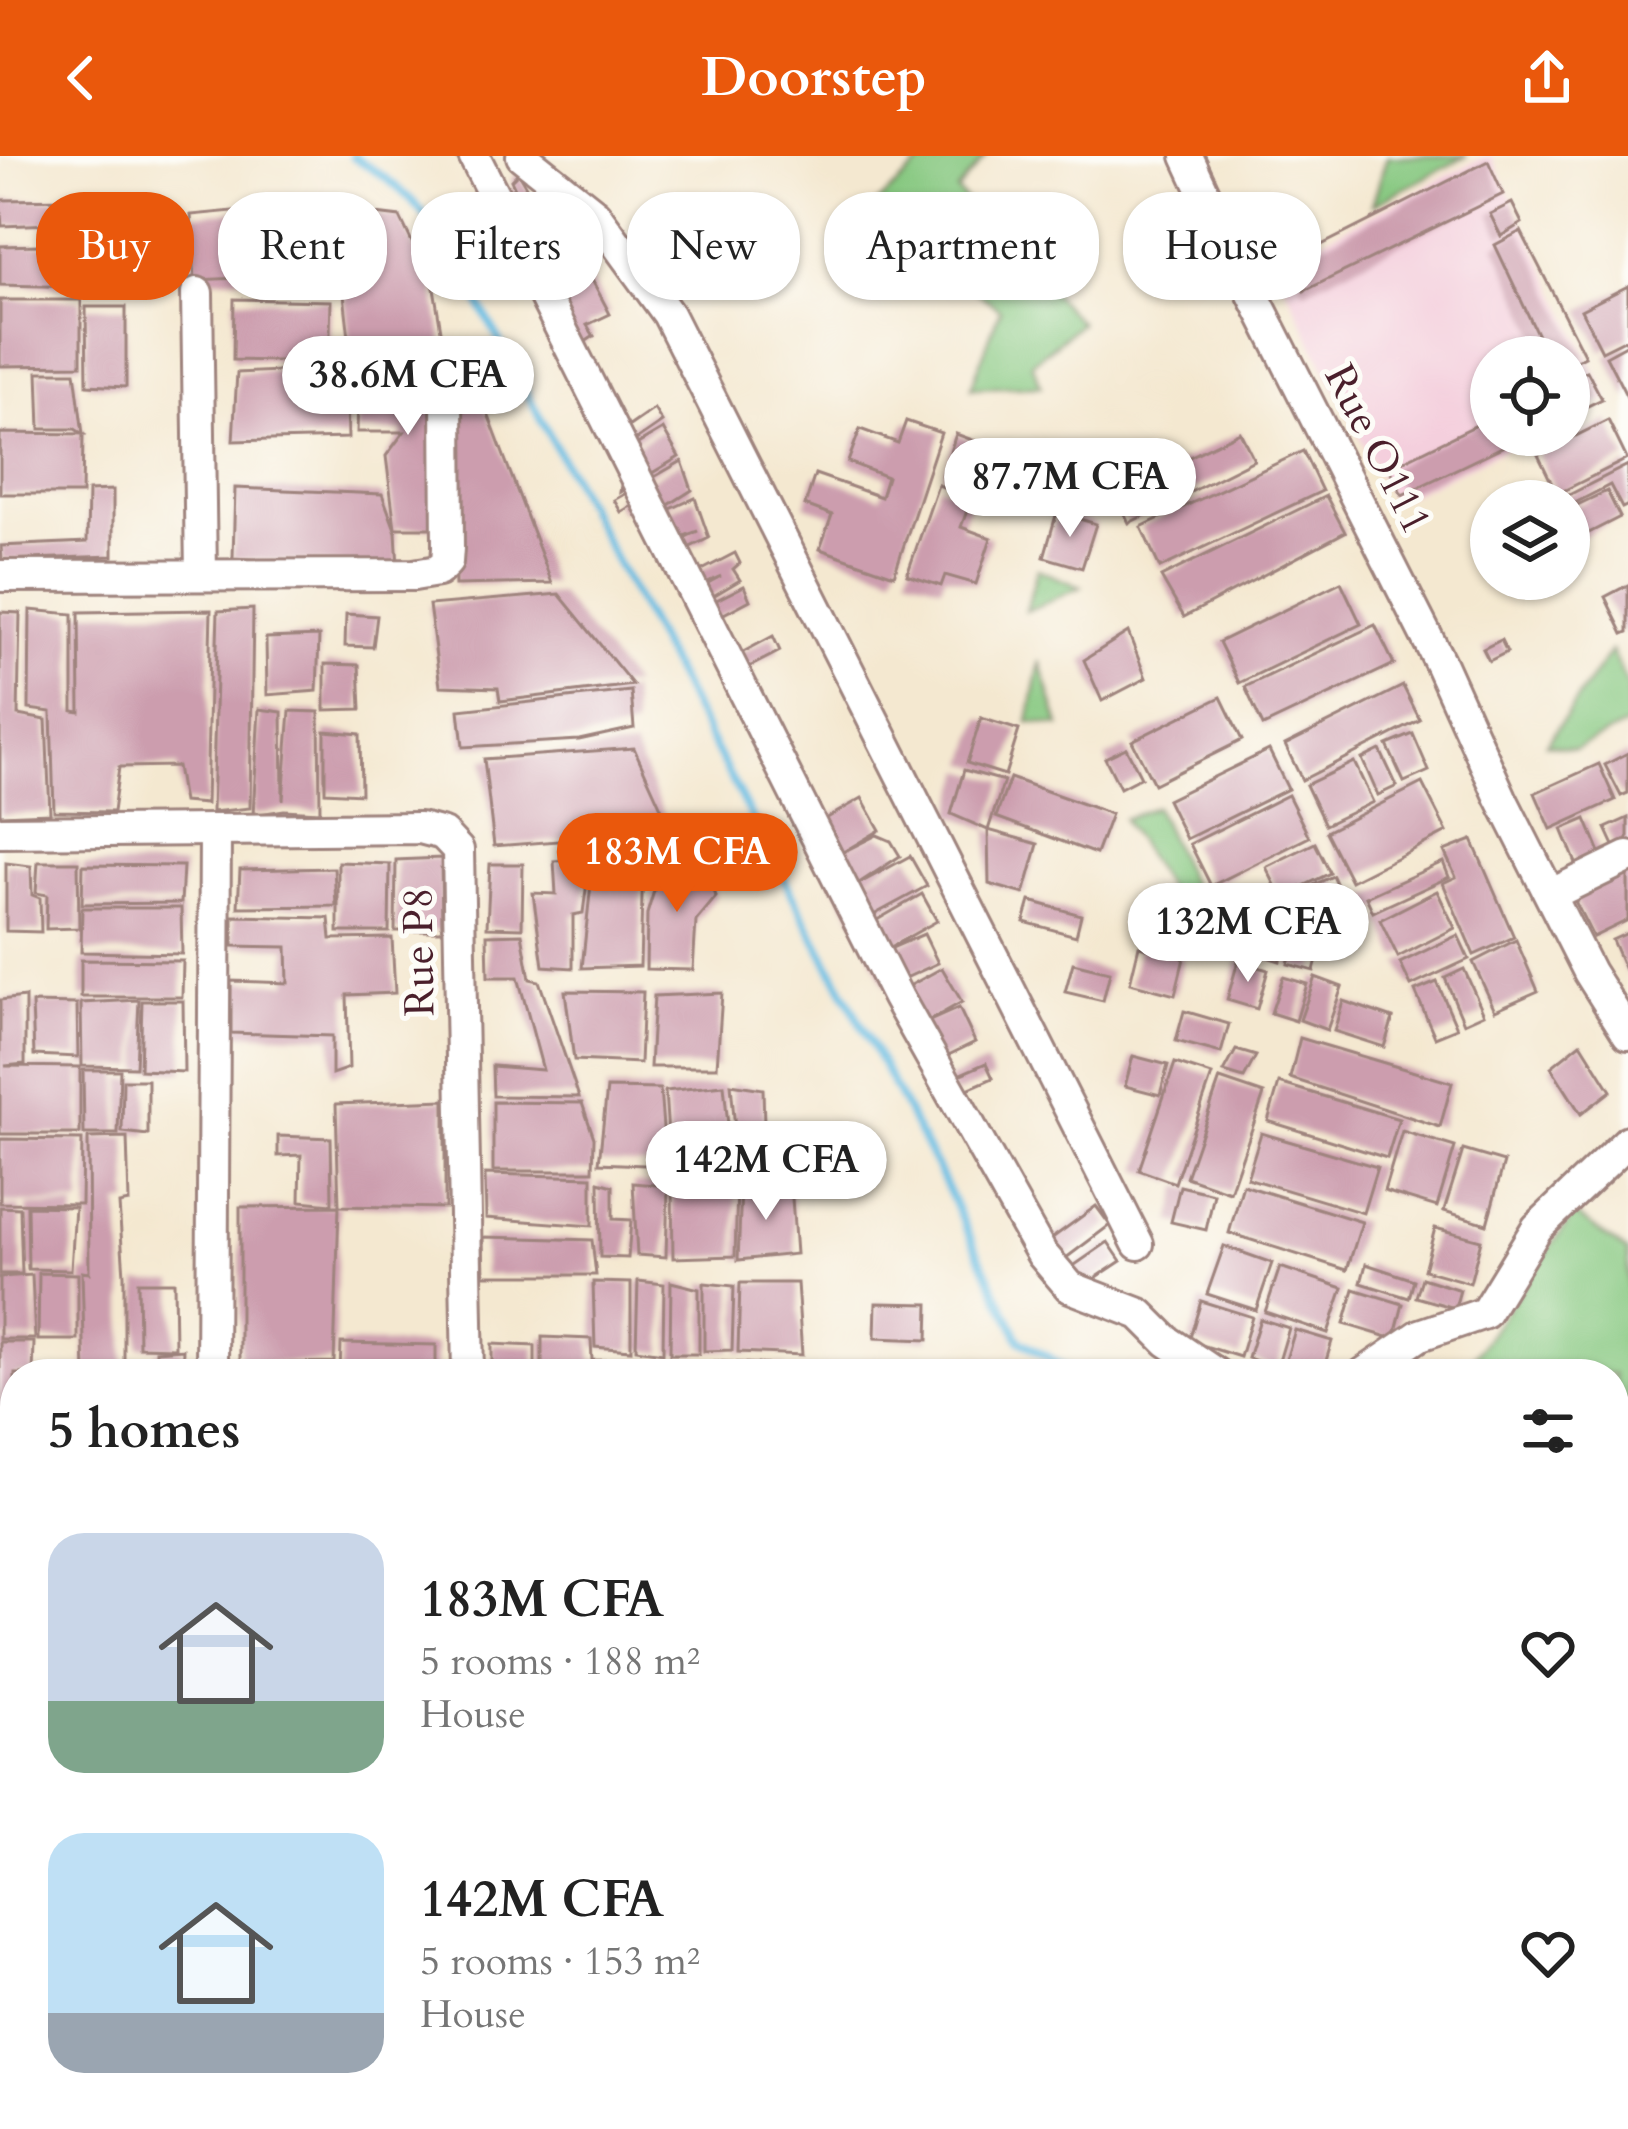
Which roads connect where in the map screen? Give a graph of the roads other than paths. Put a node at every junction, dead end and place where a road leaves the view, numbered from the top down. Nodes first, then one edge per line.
1 (473, 156) edge
2 (522, 156) edge
3 (1187, 156) edge
4 (196, 293) dead end
5 (447, 399) dead end
6 (201, 575) junction
7 (0, 576) edge
8 (215, 831) junction
9 (0, 832) edge
10 (1628, 857) edge
11 (1552, 894) junction
12 (1628, 1034) edge
13 (1628, 1141) edge
14 (1138, 1244) dead end
15 (212, 1359) edge
16 (468, 1359) edge
17 (1194, 1359) edge
18 (1385, 1359) edge

1 - 17 street
2 - 14 street
3 - 11 street, Rue O111
4 - 6 street
5 - 6 street
6 - 7 street
8 - 9 street, Rue P8
8 - 15 street
8 - 16 street, Rue P8
10 - 11 street
11 - 12 street, Rue O111
13 - 18 street

